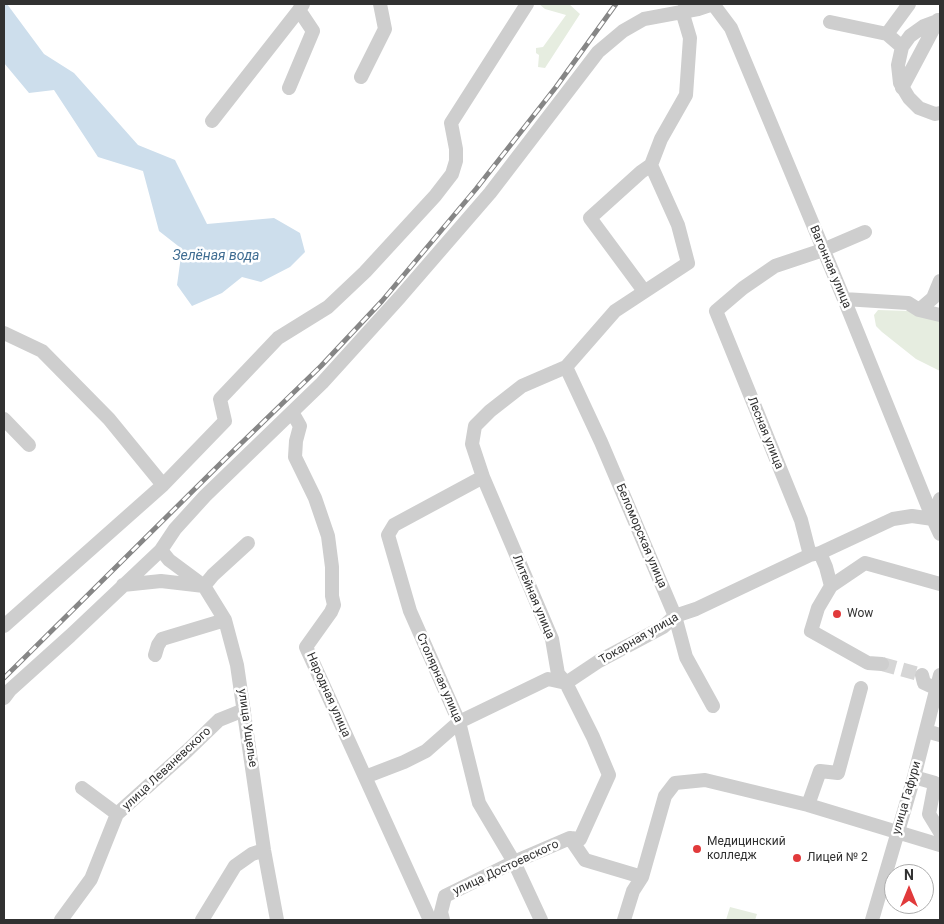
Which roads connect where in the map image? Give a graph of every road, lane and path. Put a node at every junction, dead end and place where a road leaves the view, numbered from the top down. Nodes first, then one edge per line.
1 (380, 4) edge
2 (527, 4) edge
3 (662, 4) edge
4 (713, 4) edge
5 (909, 4) edge
6 (301, 7) edge
7 (682, 11) junction
8 (940, 20) edge
9 (830, 22) dead end
10 (887, 34) junction
11 (902, 47) junction
12 (361, 77) dead end
13 (289, 88) dead end
14 (902, 88) junction
15 (939, 115) edge
16 (212, 121) dead end
17 (652, 165) junction
18 (865, 232) dead end
19 (823, 250) junction
20 (940, 281) edge
21 (644, 291) junction
22 (844, 299) junction
23 (920, 310) junction
24 (940, 315) edge
25 (4, 333) edge
26 (566, 367) junction
27 (292, 412) junction
28 (4, 419) edge
29 (29, 446) dead end
30 (483, 477) junction
31 (162, 485) junction
32 (940, 500) edge
33 (932, 519) junction
34 (940, 534) edge
35 (248, 543) dead end
36 (815, 554) junction
37 (165, 555) junction
38 (940, 584) edge
39 (123, 585) junction
40 (204, 586) junction
41 (831, 586) junction
42 (675, 616) junction
43 (226, 620) junction
44 (4, 626) edge
45 (155, 655) dead end
46 (874, 661) tunnel mouth
47 (922, 676) tunnel mouth
48 (938, 682) edge
49 (566, 683) junction
50 (861, 688) dead end
51 (4, 698) edge
52 (713, 706) dead end
53 (244, 710) junction
54 (459, 722) junction
55 (926, 731) junction
56 (940, 735) edge
57 (609, 775) joint
58 (365, 777) junction
59 (914, 777) junction
60 (82, 788) dead end
61 (808, 805) junction
62 (117, 814) junction
63 (898, 831) junction
64 (940, 832) edge
65 (570, 838) junction
66 (940, 845) edge
67 (264, 850) junction
68 (514, 862) junction
69 (642, 877) junction
70 (61, 920) edge
71 (202, 920) edge
72 (277, 920) edge
73 (430, 920) edge
74 (443, 920) edge
75 (541, 920) edge
76 (624, 920) edge
77 (872, 920) edge

1 - 12 street
2 - 31 street
3 - 7 street
4 - 7 street, Вагонная улица
4 - 19 street, Вагонная улица
5 - 10 street
6 - 13 street
6 - 16 street
7 - 17 street
7 - 27 street, Вагонная улица
8 - 11 street
8 - 14 street
9 - 10 street
10 - 11 street
11 - 14 street
14 - 15 street
17 - 21 street
17 - 21 street
18 - 19 street
19 - 22 street, Вагонная улица
19 - 36 street, Лесная улица
20 - 23 street
21 - 26 street
22 - 23 street
22 - 33 street, Вагонная улица
23 - 24 street
25 - 31 street
26 - 30 street, Литейная улица
26 - 42 street, Беломорская улица
27 - 37 street, Вагонная улица
27 - 58 street, Народная улица
28 - 29 street
30 - 49 street, Литейная улица
30 - 54 street, Столярная улица
31 - 44 street
32 - 33 street
33 - 34 street, Вагонная улица
33 - 36 street, Токарная улица
35 - 40 street
36 - 41 street, Лесная улица
36 - 42 street, Токарная улица
37 - 39 street, Вагонная улица
37 - 40 street, улица Ущелье
38 - 41 street
39 - 40 street
39 - 51 street, Вагонная улица
40 - 43 street, улица Ущелье
41 - 46 street
42 - 49 street, Токарная улица
42 - 52 street, Беломорская улица
43 - 45 street
43 - 53 street, улица Ущелье
47 - 48 street
48 - 55 street, улица Гафури
49 - 54 street
49 - 57 street, Литейная улица
50 - 61 street
53 - 62 street, улица Леваневского
53 - 67 street, улица Ущелье
54 - 58 street
54 - 68 street, Столярная улица
55 - 56 street
55 - 59 street, улица Гафури
57 - 65 street, улица Достоевского
58 - 73 street, Народная улица
59 - 63 street, улица Гафури
59 - 64 street
60 - 62 street
61 - 63 street
61 - 69 street
62 - 70 street, улица Леваневского
63 - 66 street
63 - 77 street, улица Гафури
65 - 68 street, улица Достоевского
65 - 69 street
67 - 71 street
67 - 72 street, улица Ущелье
68 - 74 street, улица Достоевского
68 - 75 street, Столярная улица
69 - 76 street

